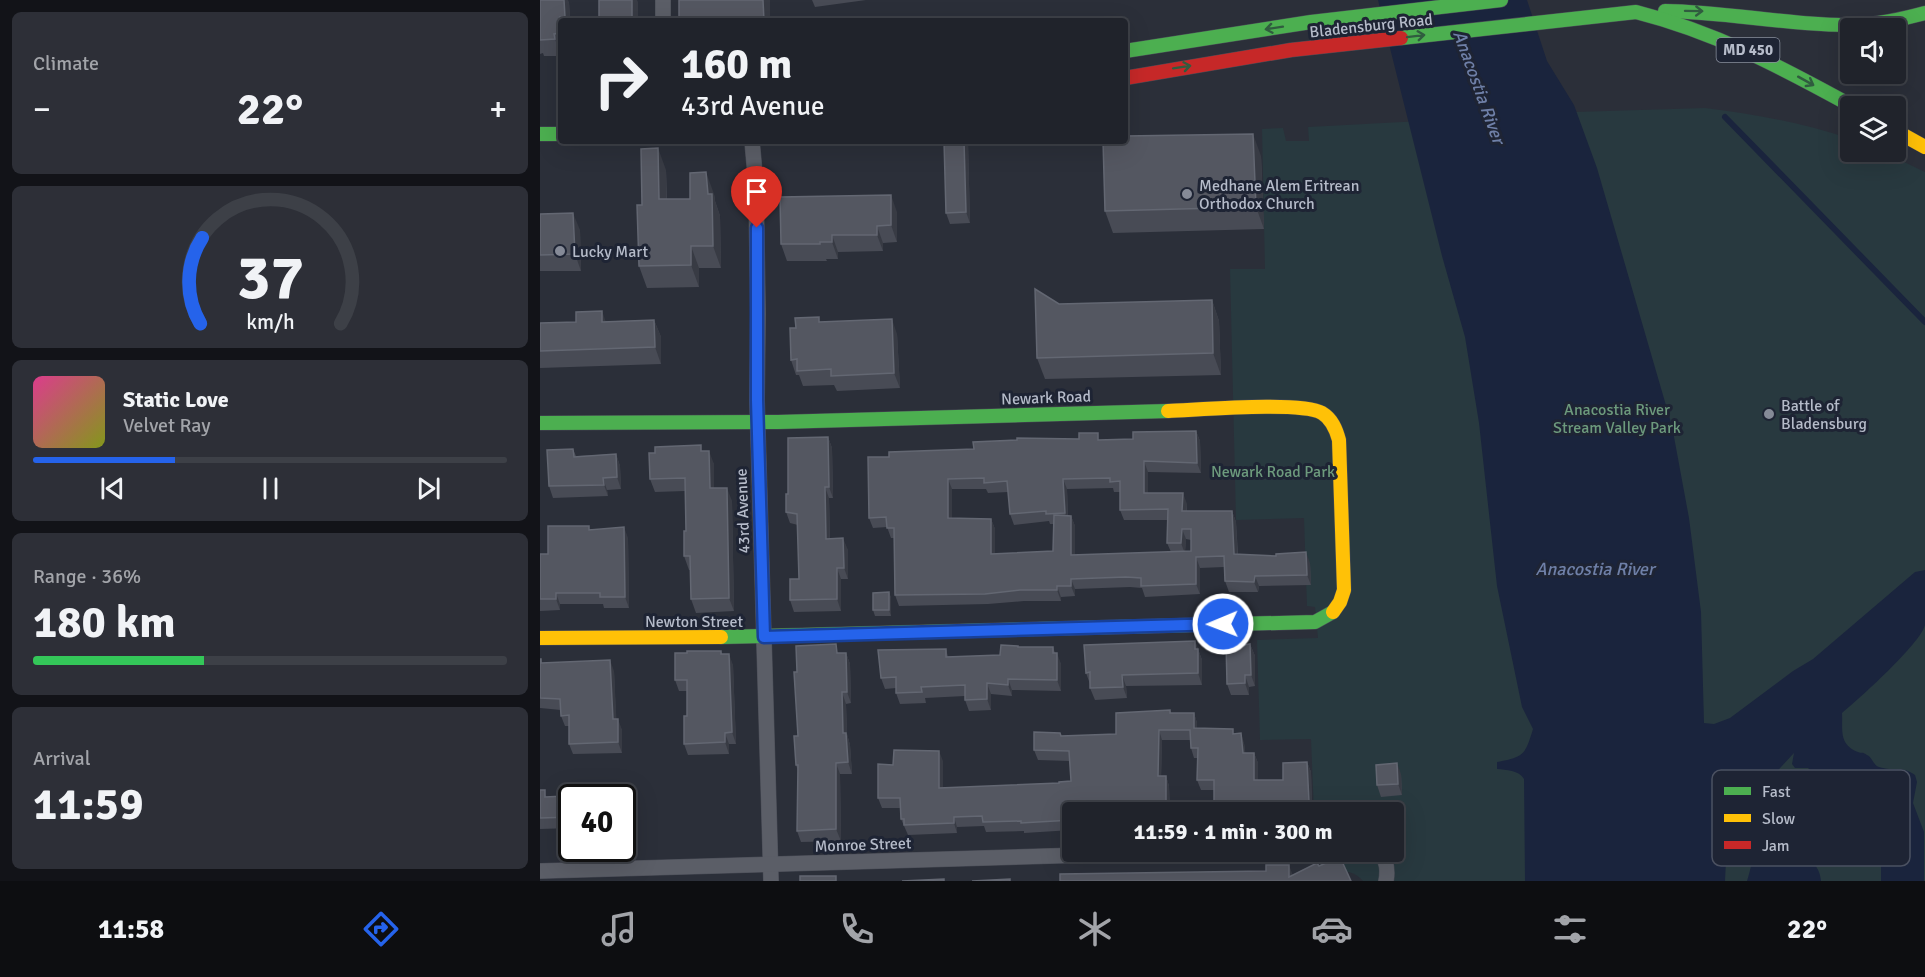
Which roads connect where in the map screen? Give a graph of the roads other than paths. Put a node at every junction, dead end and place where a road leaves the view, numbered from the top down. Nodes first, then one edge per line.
1 (663, 0) edge
2 (1501, 0) edge
3 (1636, 12) junction
4 (1925, 13) edge
5 (663, 18) edge
6 (1128, 51) edge
7 (1128, 78) edge
8 (1840, 100) edge
9 (540, 134) edge
10 (558, 134) edge
11 (1906, 137) edge
12 (752, 144) edge
13 (1925, 147) edge
14 (758, 422) junction
15 (540, 423) edge
16 (1315, 622) joint
17 (764, 637) junction
18 (540, 638) edge
19 (1062, 858) edge
20 (1386, 862) edge
21 (540, 871) edge
22 (771, 873) edge
23 (1386, 881) edge

1 - 5 street
2 -> 6 street, Bladensburg Road
3 -> 4 street
7 -> 3 street, Bladensburg Road
3 -> 8 street, Bladensburg Road / MD 450
9 - 10 street
11 - 13 street
12 - 14 street, 43rd Avenue
14 - 15 street, Newark Road
14 - 16 street, Newark Road
14 - 17 street, 43rd Avenue
16 - 17 street, Newton Street
17 - 18 street, Newton Street
17 - 22 street, 43rd Avenue
19 - 22 street, Monroe Street
20 - 23 street
21 - 22 street, Monroe Street

